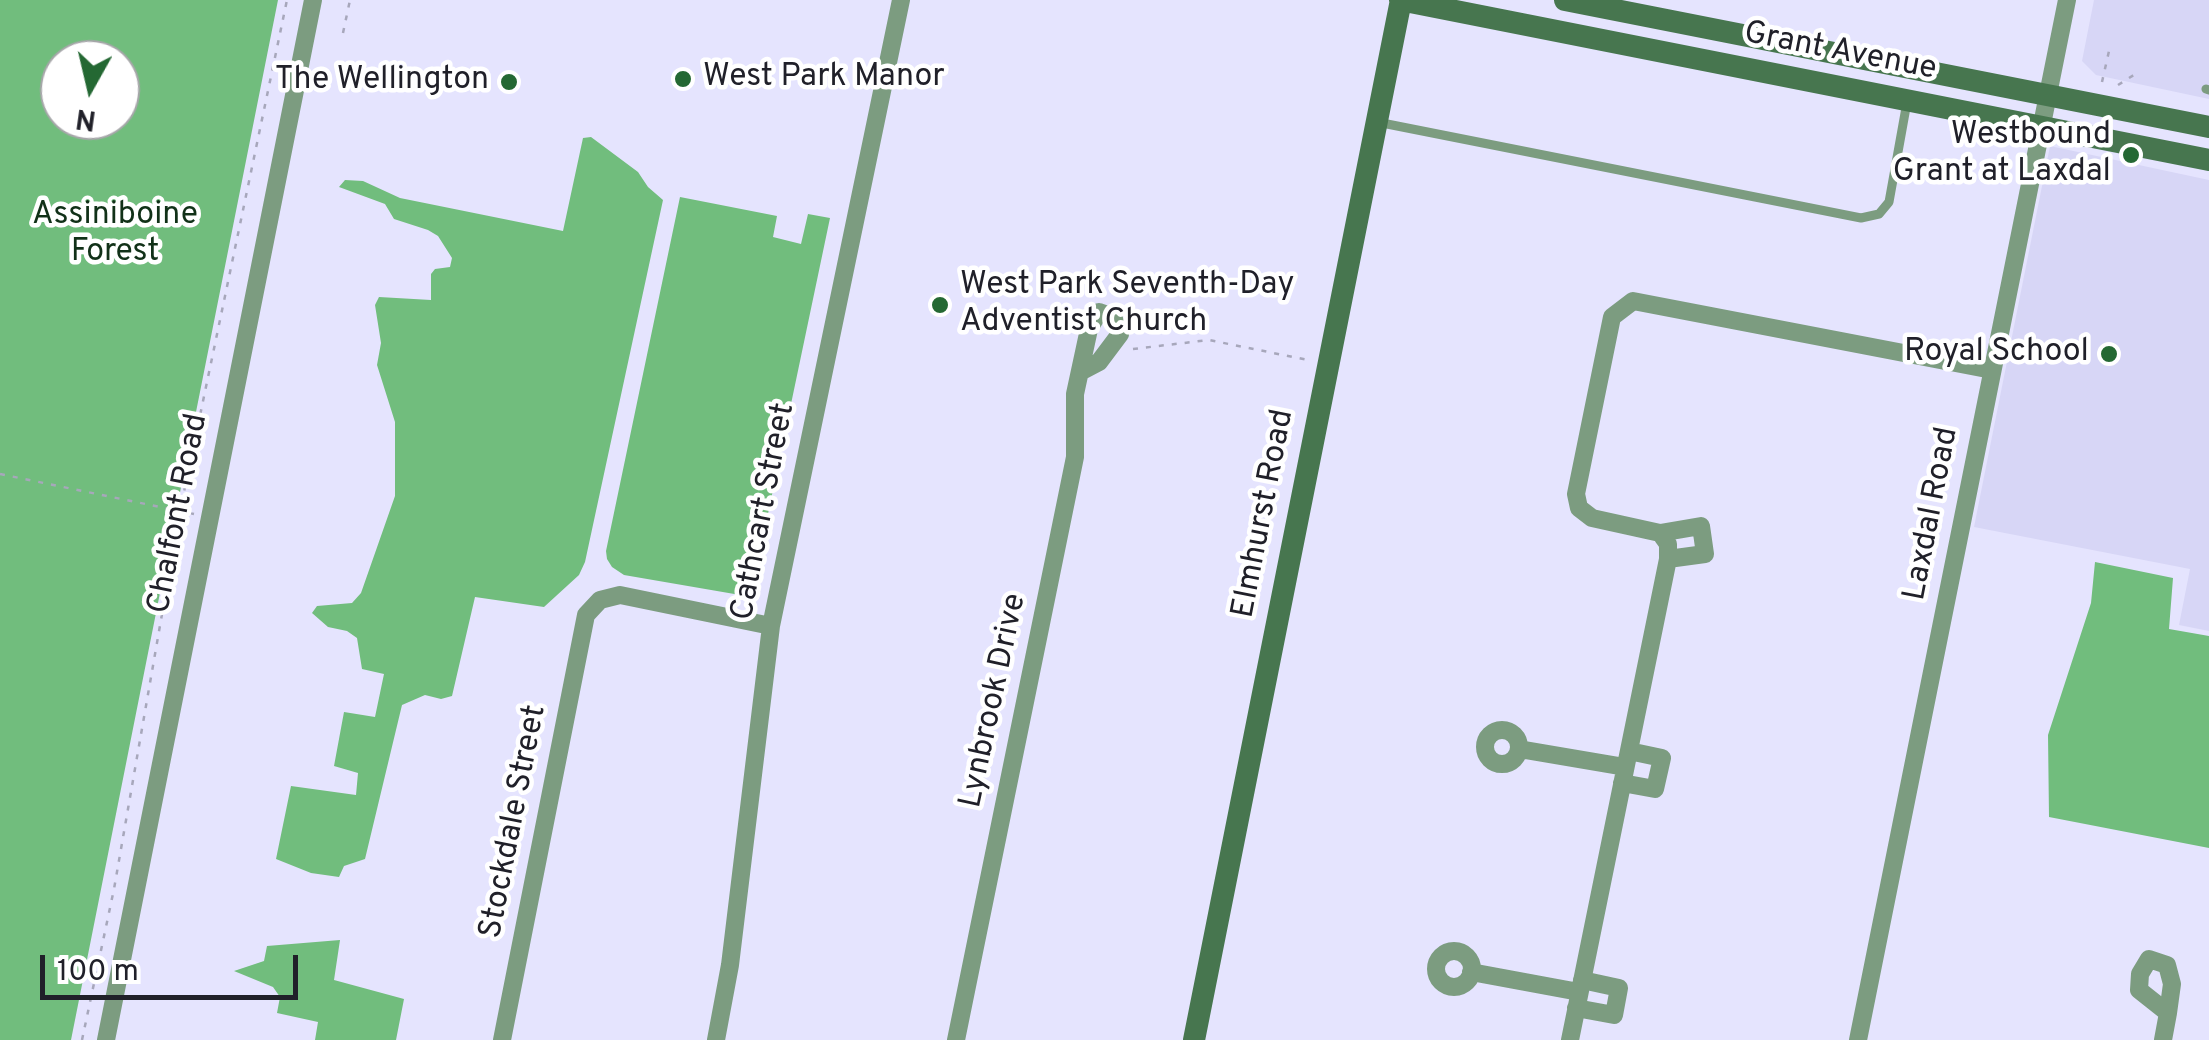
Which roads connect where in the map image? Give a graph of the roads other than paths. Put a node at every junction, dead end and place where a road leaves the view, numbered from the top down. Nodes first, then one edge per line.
1 (313, 0) edge
2 (901, 0) edge
3 (1401, 0) edge
4 (1564, 0) edge
5 (2067, 0) edge
6 (1756, 38) junction
7 (1747, 68) junction
8 (2046, 95) junction
9 (1908, 99) junction
10 (1376, 122) junction
11 (2041, 125) junction
12 (2209, 128) edge
13 (2209, 160) edge
14 (1992, 370) junction
15 (1080, 372) junction
16 (1660, 533) junction
17 (1668, 559) junction
18 (771, 626) junction
19 (1519, 749) dead end
20 (1625, 767) junction
21 (1471, 972) dead end
22 (1579, 993) junction
23 (2168, 1013) dead end
24 (106, 1040) edge
25 (502, 1040) edge
26 (716, 1040) edge
27 (956, 1040) edge
28 (1194, 1040) edge
29 (1570, 1040) edge
30 (1858, 1040) edge
31 (2163, 1040) edge

1 - 24 street, Chalfont Road
2 - 18 street, Cathcart Street
3 - 7 main road, Grant Avenue
3 - 10 main road, Elmhurst Road
4 - 6 main road, Grant Avenue
5 - 8 street, Laxdal Road
6 - 7 main road
6 - 8 main road, Grant Avenue
7 - 9 main road, Grant Avenue
8 - 11 street, Laxdal Road
8 - 12 main road, Grant Avenue
9 - 10 lane
9 - 11 main road, Grant Avenue
10 - 28 main road, Elmhurst Road
11 - 13 main road, Grant Avenue
11 - 14 street, Laxdal Road
14 - 16 street
14 - 30 street, Laxdal Road
15 - 15 street, Lynbrook Drive
15 - 27 street, Lynbrook Drive
16 - 17 street
16 - 17 street
17 - 20 street
18 - 25 street, Stockdale Street
18 - 26 street, Cathcart Street
19 - 20 street
20 - 22 street
21 - 22 street
22 - 29 street
23 - 31 street

